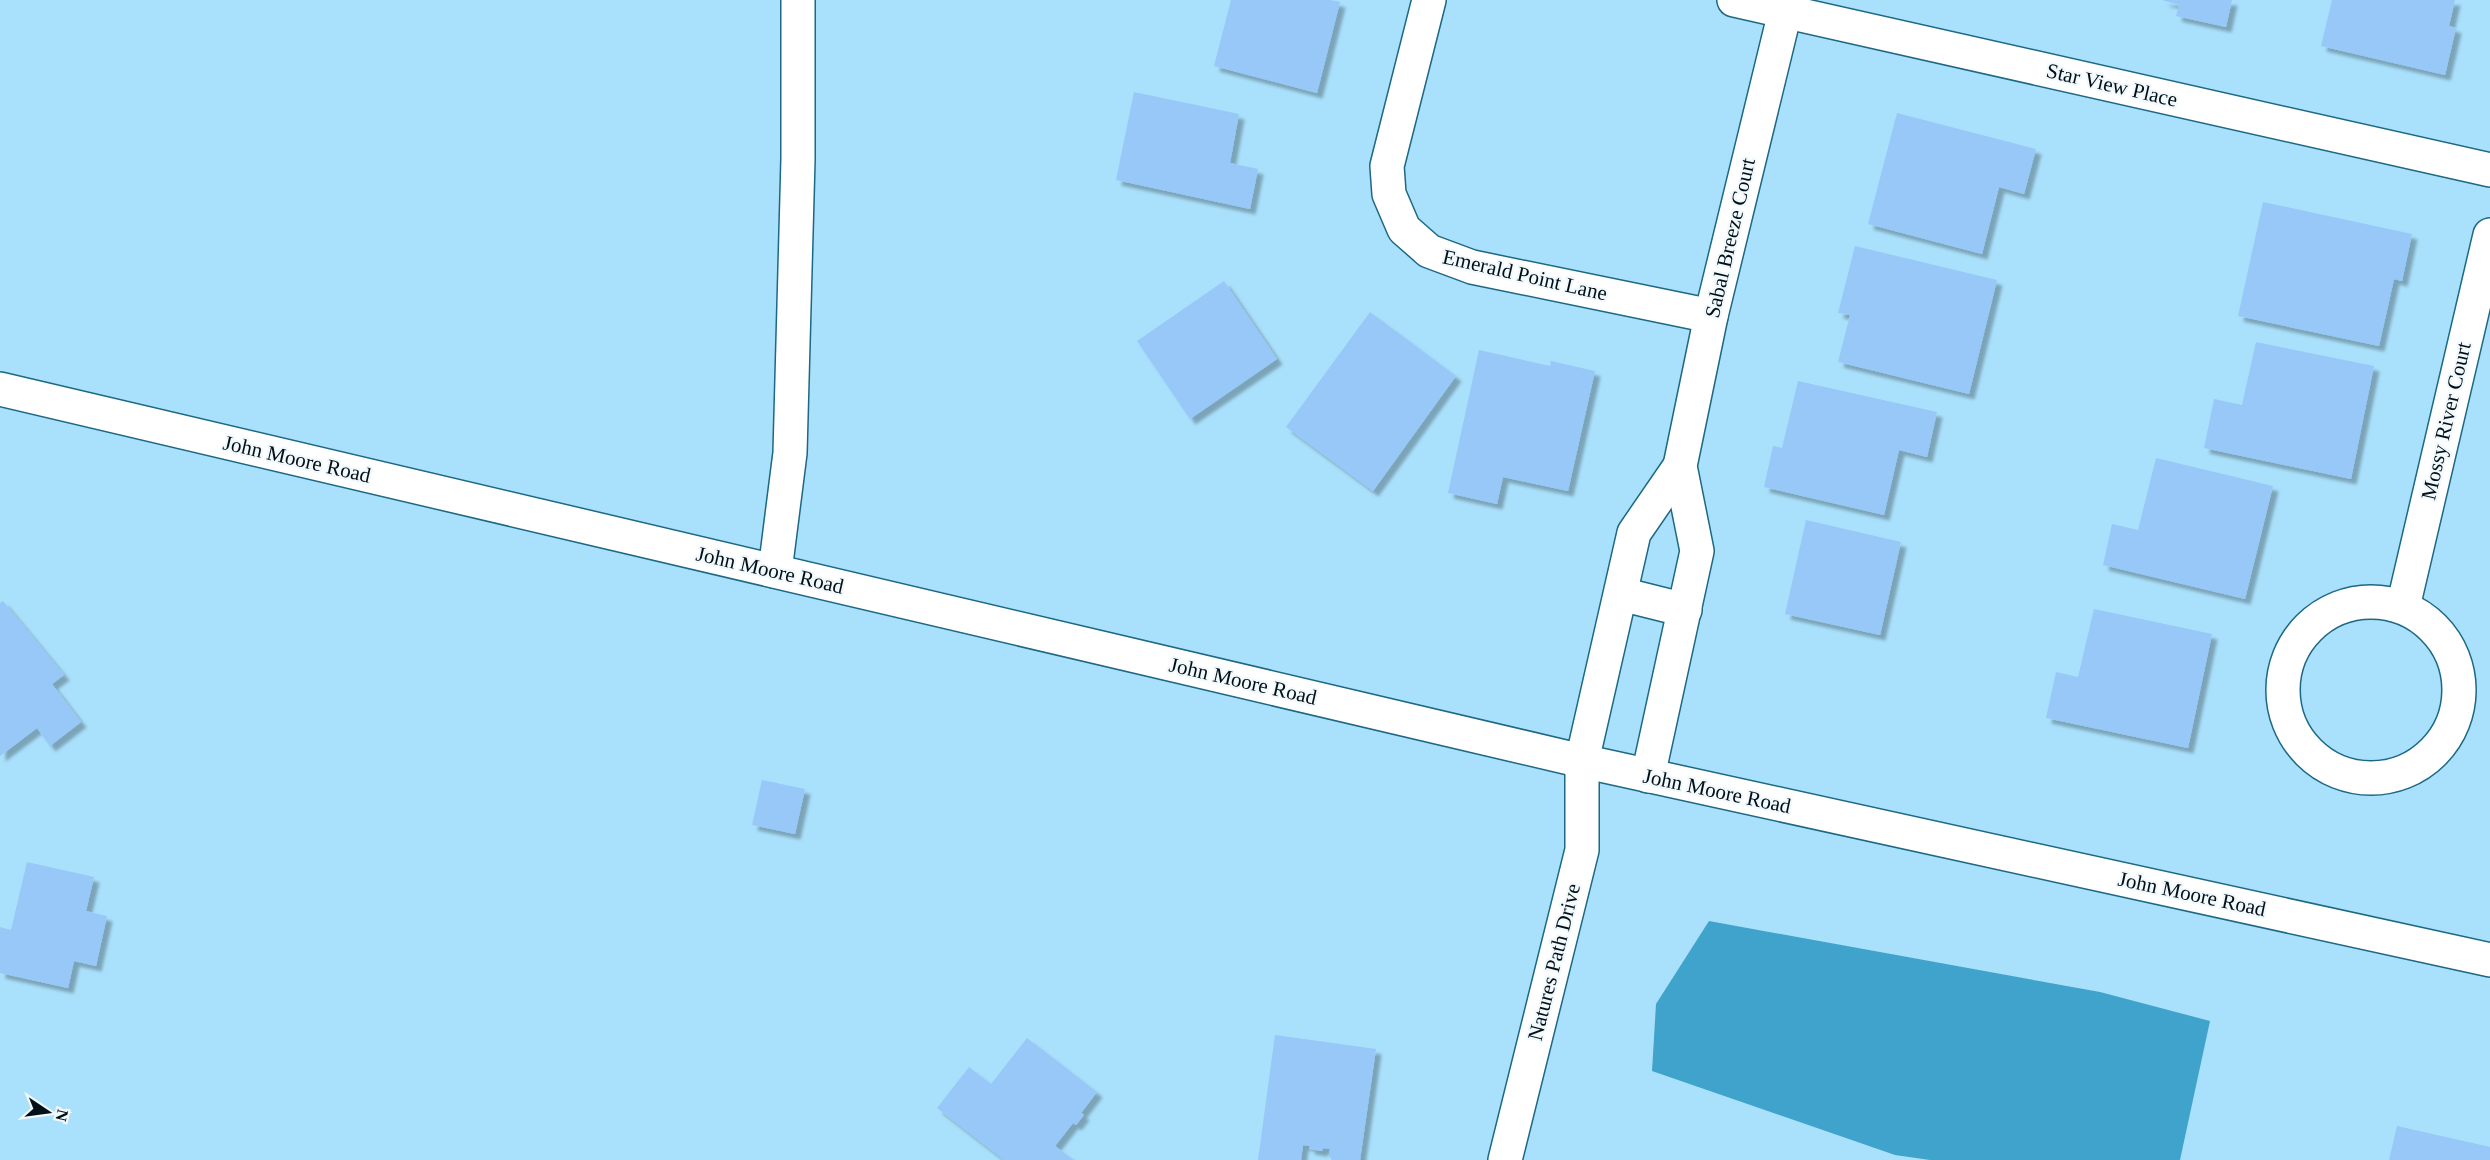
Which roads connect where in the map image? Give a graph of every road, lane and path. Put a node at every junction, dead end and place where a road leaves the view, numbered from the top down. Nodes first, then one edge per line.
1 (798, 0) edge
2 (1429, 0) edge
3 (1734, 0) edge
4 (1785, 12) junction
5 (2490, 170) edge
6 (2490, 235) edge
7 (1711, 316) junction
8 (0, 389) edge
9 (1680, 466) junction
10 (775, 571) junction
11 (1621, 594) junction
12 (2403, 607) junction
13 (1684, 610) junction
14 (1582, 761) junction
15 (1648, 776) junction
16 (2490, 960) edge
17 (1505, 1160) edge

1 - 10 street
2 - 7 street, Emerald Point Lane
3 - 4 street, Star View Place
4 - 5 street, Star View Place
4 - 7 street, Sabal Breeze Court
6 - 12 street, Mossy River Court
7 - 9 street, Sabal Breeze Court
8 - 10 street, John Moore Road
9 - 11 street, Sabal Breeze Court
9 - 13 street, Sabal Breeze Court
10 - 14 street, John Moore Road
11 - 13 street
11 - 14 street, Sabal Breeze Court
12 - 12 street
13 - 15 street, Sabal Breeze Court
14 - 15 street, John Moore Road
14 - 17 street, Natures Path Drive
15 - 16 street, John Moore Road

